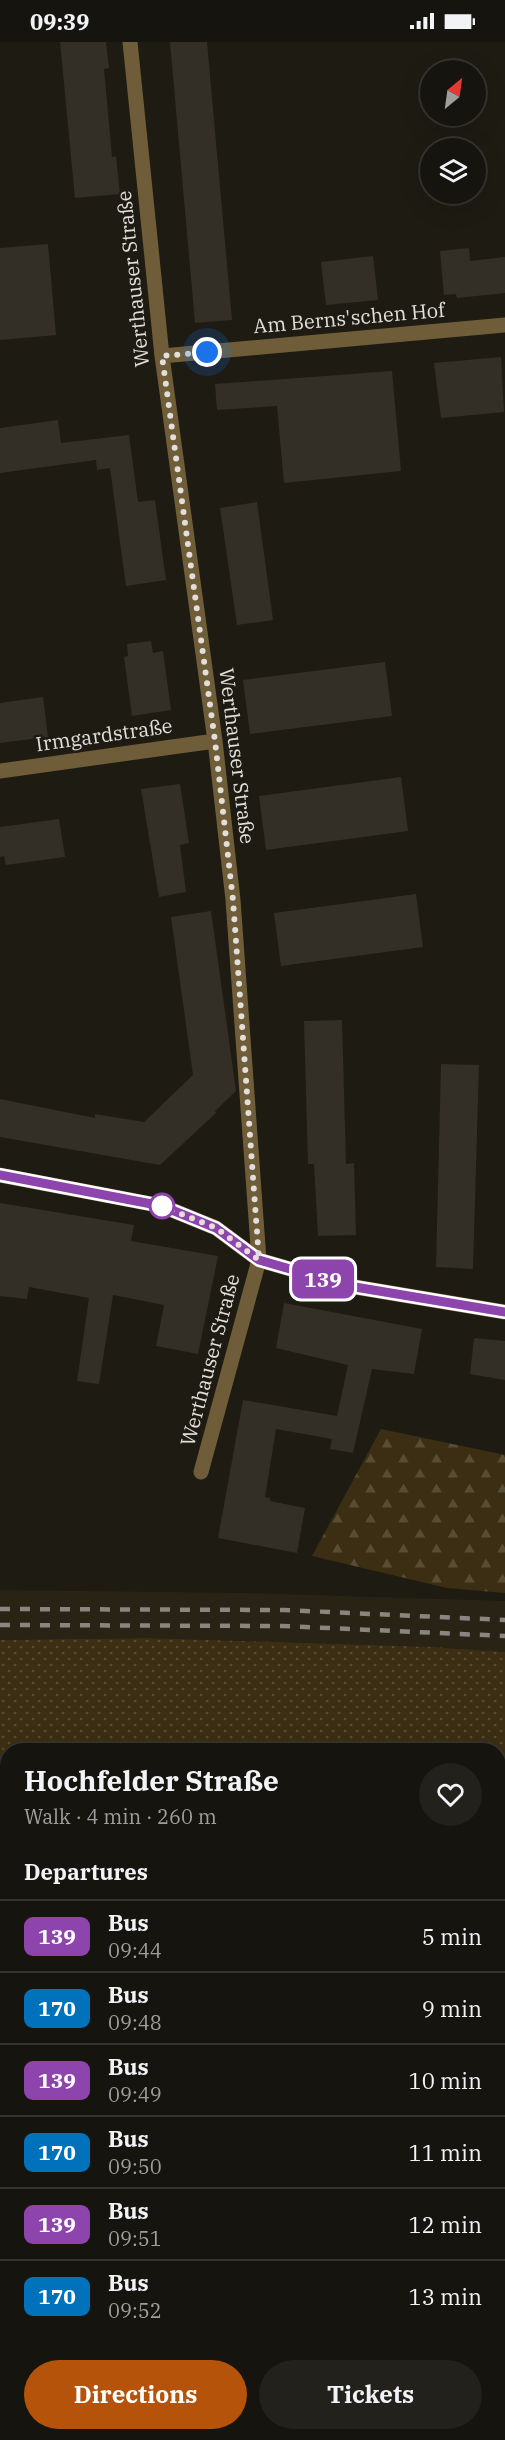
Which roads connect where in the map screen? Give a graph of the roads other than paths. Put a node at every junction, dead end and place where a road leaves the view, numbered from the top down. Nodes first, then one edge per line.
1 (130, 42) edge
2 (505, 325) edge
3 (162, 356) junction
4 (215, 741) junction
5 (0, 771) edge
6 (0, 1175) edge
7 (259, 1260) junction
8 (505, 1312) edge
9 (201, 1472) dead end

1 - 3 street, Werthauser Straße
2 - 3 street, Am Berns'schen Hof
3 - 4 street, Werthauser Straße
4 - 5 street, Irmgardstraße
4 - 7 street, Werthauser Straße
6 - 7 street
7 - 8 street
7 - 9 street, Werthauser Straße

